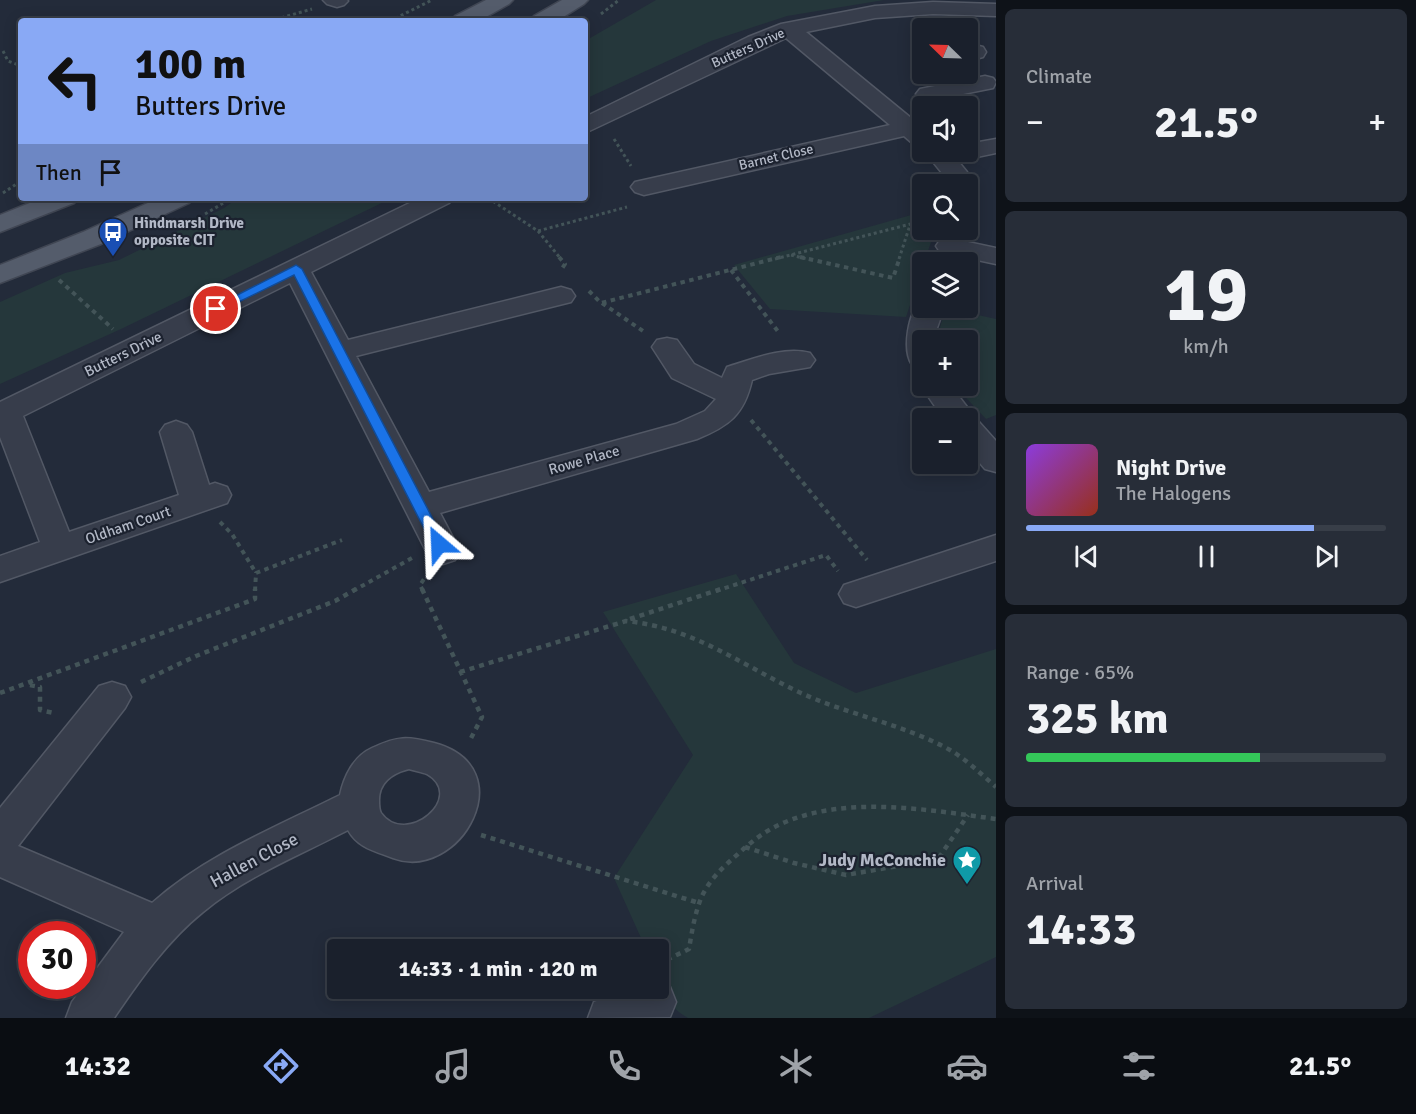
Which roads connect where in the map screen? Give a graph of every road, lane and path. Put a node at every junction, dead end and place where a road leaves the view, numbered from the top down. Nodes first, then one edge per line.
1 (335, 0) edge
2 (432, 0) edge
3 (502, 0) edge
4 (578, 0) edge
5 (996, 10) edge
6 (279, 18) edge
7 (396, 18) edge
8 (469, 18) edge
9 (547, 18) edge
10 (789, 29) junction
11 (3, 51) dead end
12 (18, 65) edge
13 (978, 68) edge
14 (991, 84) edge
15 (928, 94) dead end
16 (593, 122) edge
17 (912, 131) edge
18 (912, 134) edge
19 (996, 146) edge
20 (978, 149) edge
21 (18, 183) edge
22 (644, 187) junction
23 (0, 195) edge
24 (58, 201) edge
25 (173, 201) edge
26 (434, 201) edge
27 (493, 201) edge
28 (0, 224) edge
29 (910, 225) joint
30 (538, 231) junction
31 (948, 246) edge
32 (790, 255) junction
33 (996, 256) edge
34 (296, 269) junction
35 (731, 270) junction
36 (0, 275) edge
37 (54, 275) dead end
38 (558, 288) junction
39 (601, 303) junction
40 (118, 334) dead end
41 (667, 347) joint
42 (341, 351) junction
43 (800, 360) joint
44 (730, 401) junction
45 (3, 414) edge
46 (176, 432) dead end
47 (978, 440) edge
48 (996, 461) edge
49 (421, 506) junction
50 (232, 534) dead end
51 (342, 540) dead end
52 (441, 547) junction
53 (996, 548) edge
54 (59, 549) junction
55 (0, 569) edge
56 (256, 573) junction
57 (871, 589) junction
58 (626, 621) junction
59 (460, 672) junction
60 (26, 685) junction
61 (0, 693) edge
62 (112, 696) joint
63 (54, 713) dead end
64 (482, 717) dead end
65 (996, 788) edge
66 (358, 805) junction
67 (968, 815) junction
68 (996, 819) edge
69 (449, 825) junction
70 (0, 838) edge
71 (745, 847) junction
72 (0, 858) edge
73 (699, 903) junction
74 (158, 926) junction
75 (669, 970) edge
76 (635, 999) edge
77 (88, 1018) edge
78 (610, 1018) edge

1 - 6 path
2 - 7 path
3 - 8 main road
4 - 9 main road
5 - 10 street, Butters Drive
10 - 16 street, Butters Drive
10 - 17 street, Barnet Close
11 - 12 path
13 - 14 street
14 - 15 street
16 - 22 path
18 - 22 street, Barnet Close
19 - 20 street
21 - 23 path
22 - 30 path
24 - 28 main road
25 - 36 main road
26 - 34 street, Butters Drive
27 - 30 path
29 - 32 path
29 - 32 path
30 - 38 path
31 - 33 street
32 - 35 path
34 - 42 street
34 - 45 street, Butters Drive
35 - 39 path
35 - 43 path
37 - 40 path
38 - 39 path
38 - 42 street
39 - 41 path
41 - 44 street
42 - 49 street
43 - 44 street, Rowe Place
44 - 49 street, Rowe Place
44 - 57 path
45 - 54 street
46 - 54 street, Oldham Court
47 - 48 street
49 - 52 street
50 - 56 path
51 - 56 path
52 - 59 path
52 - 62 path
53 - 57 street
54 - 55 street, Oldham Court
56 - 60 path
57 - 58 path
58 - 59 path
58 - 65 path
59 - 64 path
60 - 61 path
60 - 63 path
62 - 70 street
66 - 69 street
66 - 69 street
66 - 74 street, Hallen Close
67 - 68 path
67 - 71 path
67 - 71 path
69 - 73 path
71 - 73 path
72 - 74 street
73 - 75 path
74 - 77 street, Hallen Close
76 - 78 street

